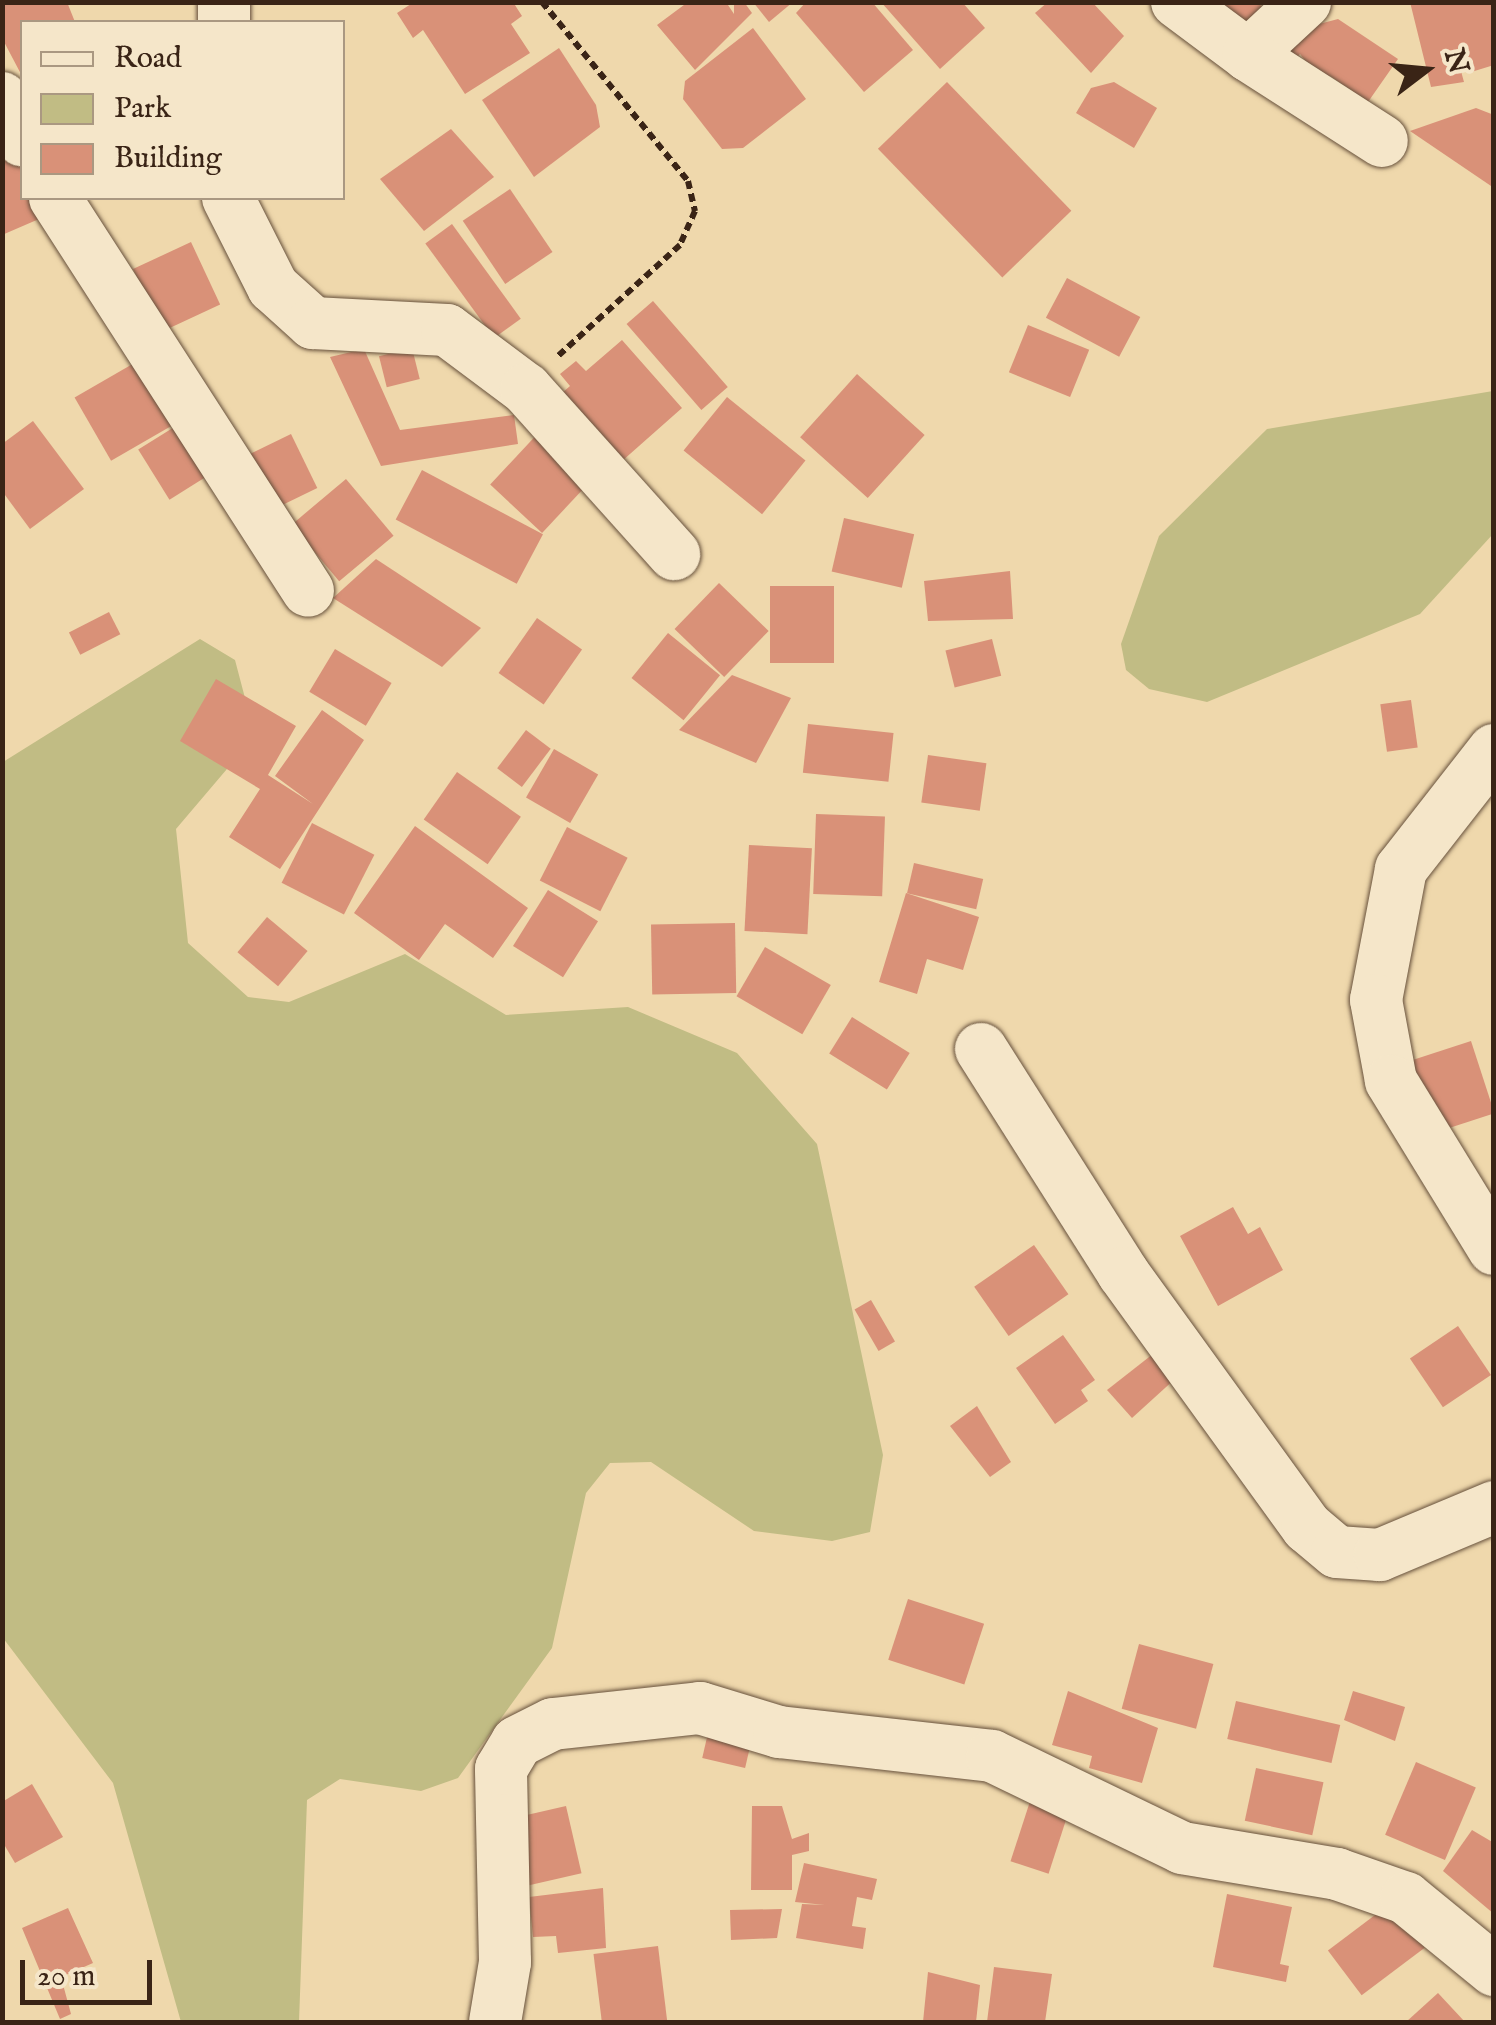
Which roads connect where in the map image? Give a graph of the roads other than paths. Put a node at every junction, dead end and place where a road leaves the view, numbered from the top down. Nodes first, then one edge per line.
1 (1176, 2) edge
2 (1305, 2) edge
3 (1248, 55) junction
4 (2, 98) edge
5 (20, 136) edge
6 (1382, 141) dead end
7 (56, 200) edge
8 (229, 200) edge
9 (674, 554) dead end
10 (308, 591) dead end
11 (1494, 750) edge
12 (981, 1049) dead end
13 (1494, 1249) edge
14 (1494, 1506) edge
15 (1494, 1970) edge
16 (495, 2022) edge

1 - 3 street
2 - 3 street
3 - 6 street
4 - 5 street
7 - 10 street
8 - 9 street
11 - 13 street
12 - 14 street
15 - 16 street

